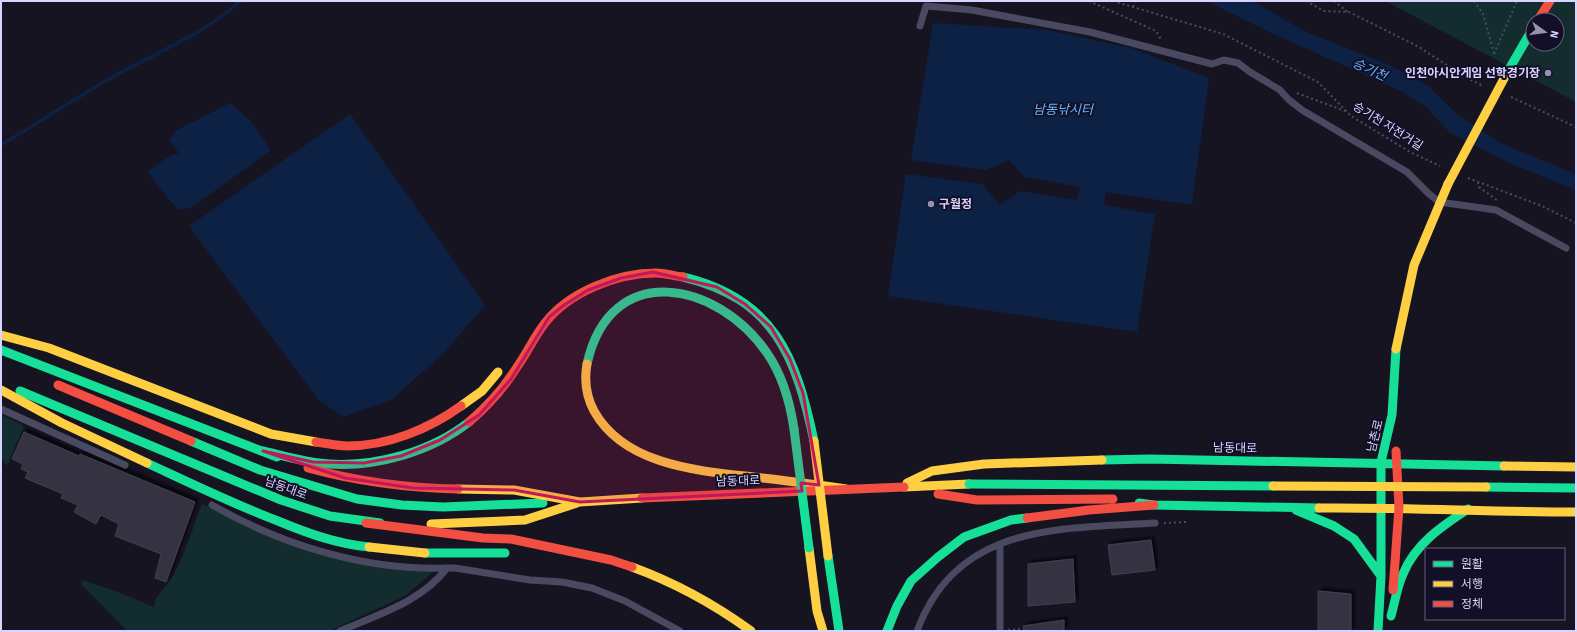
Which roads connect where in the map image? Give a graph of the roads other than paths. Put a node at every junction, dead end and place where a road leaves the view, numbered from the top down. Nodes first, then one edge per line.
1 (1550, 1) edge
2 (1543, 12) edge
3 (920, 26) dead end
4 (1525, 42) edge
5 (1439, 202) junction
6 (1566, 248) dead end
7 (549, 317) junction
8 (1, 335) edge
9 (1, 350) edge
10 (515, 352) dead end
11 (505, 363) dead end
12 (48, 381) dead end
13 (1, 382) edge
14 (1, 390) edge
15 (1, 395) edge
16 (29, 395) junction
17 (1, 409) edge
18 (1392, 415) junction
19 (263, 451) junction
20 (1381, 462) junction
21 (1397, 463) junction
22 (131, 467) dead end
23 (1576, 467) edge
24 (174, 485) dead end
25 (897, 487) junction
26 (1576, 488) edge
27 (846, 489) junction
28 (194, 494) dead end
29 (206, 501) dead end
30 (580, 502) junction
31 (1154, 505) junction
32 (1381, 507) junction
33 (1398, 507) junction
34 (1291, 508) junction
35 (1468, 509) junction
36 (1576, 512) edge
37 (366, 523) junction
38 (1155, 523) dead end
39 (1000, 544) junction
40 (513, 554) dead end
41 (560, 559) dead end
42 (447, 568) junction
43 (1381, 576) junction
44 (660, 577) junction
45 (340, 631) edge
46 (680, 631) edge
47 (751, 631) edge
48 (822, 631) edge
49 (839, 631) edge
50 (887, 631) edge
51 (917, 631) edge
52 (1000, 631) edge
53 (1378, 631) edge

1 - 2 main road
3 - 5 lane
4 - 5 main road, bridge
5 - 6 lane
5 - 18 main road
7 - 10 main road
7 - 19 main road
7 - 49 main road, bridge
8 - 11 main road
9 - 19 main road, 남동대로
12 - 30 main road
13 - 16 main road, 남동대로
14 - 40 main road, bridge
15 - 16 lane
16 - 37 main road, 남동대로
17 - 22 lane
18 - 20 main road, 남촌로
18 - 21 main road, 남촌로
19 - 30 main road, 남동대로
20 - 21 main road, 남동대로
20 - 25 main road, 남동대로
20 - 32 main road, 남촌로
21 - 23 main road, 남동대로
21 - 33 main road, 남촌로
24 - 28 lane
25 - 26 main road, 남동대로, bridge
25 - 27 main road, 남동대로
25 - 31 main road, 남동대로
27 - 30 main road, 남동대로
27 - 48 main road, bridge
29 - 42 lane
30 - 37 main road, 남동대로
31 - 34 main road, 남동대로
31 - 50 main road
32 - 33 main road, 남동대로
32 - 34 main road, 남동대로
32 - 43 main road, 남촌로
33 - 35 main road, 남동대로
33 - 35 main road, 남촌로
34 - 43 main road
35 - 36 main road, 남동대로
37 - 44 main road
38 - 39 lane
39 - 51 lane
39 - 52 lane
41 - 44 main road
42 - 45 lane
42 - 46 lane
43 - 53 main road, 남촌로
44 - 47 main road

